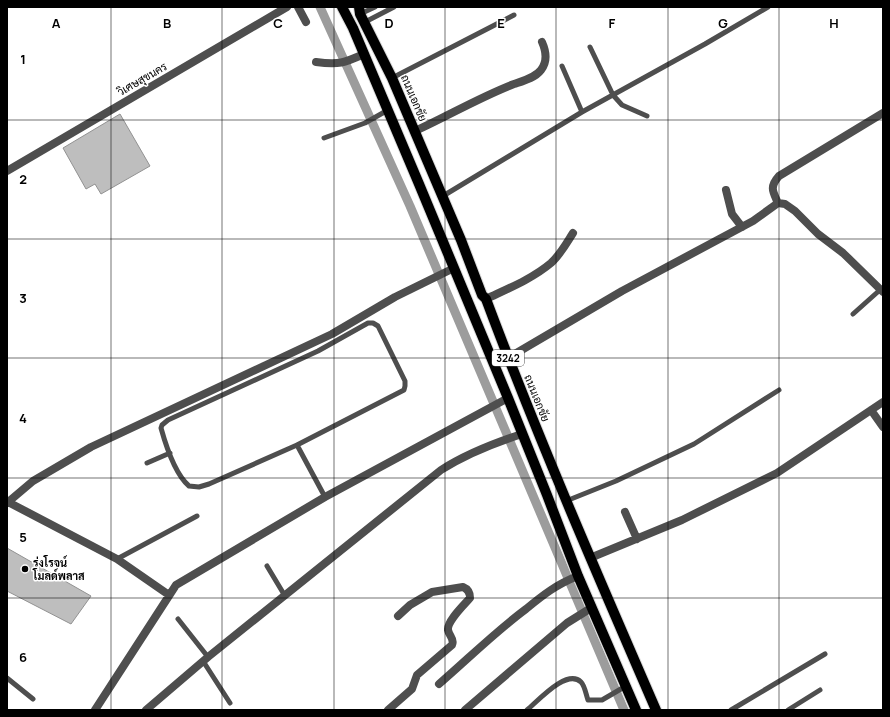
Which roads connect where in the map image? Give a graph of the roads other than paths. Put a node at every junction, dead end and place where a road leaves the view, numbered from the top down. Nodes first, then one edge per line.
1 (287, 7) edge
2 (298, 7) edge
3 (342, 7) edge
4 (375, 7) edge
5 (394, 7) edge
6 (768, 7) edge
7 (361, 14) edge
8 (514, 15) dead end
9 (306, 22) dead end
10 (542, 42) dead end
11 (590, 47) dead end
12 (364, 54) junction
13 (316, 62) dead end
14 (562, 66) dead end
15 (392, 78) junction
16 (613, 95) junction
17 (388, 110) junction
18 (582, 112) junction
19 (883, 113) edge
20 (647, 116) dead end
21 (415, 132) junction
22 (324, 138) dead end
23 (7, 170) edge
24 (726, 190) dead end
25 (443, 196) junction
26 (778, 204) junction
27 (742, 227) junction
28 (573, 233) dead end
29 (450, 270) junction
30 (882, 291) edge
31 (486, 299) junction
32 (854, 314) dead end
33 (508, 358) junction
34 (779, 390) dead end
35 (508, 398) junction
36 (883, 402) edge
37 (871, 410) junction
38 (883, 427) edge
39 (522, 434) junction
40 (297, 445) junction
41 (170, 453) junction
42 (147, 463) dead end
43 (325, 497) junction
44 (566, 501) junction
45 (7, 503) edge
46 (625, 512) dead end
47 (197, 516) dead end
48 (636, 538) junction
49 (590, 558) junction
50 (117, 559) junction
51 (268, 566) dead end
52 (578, 576) junction
53 (169, 595) junction
54 (285, 596) junction
55 (591, 608) junction
56 (398, 616) dead end
57 (178, 619) dead end
58 (825, 654) dead end
59 (205, 659) junction
60 (7, 678) edge
61 (439, 684) dead end
62 (624, 687) junction
63 (820, 690) dead end
64 (33, 699) dead end
65 (230, 703) dead end
66 (95, 710) edge
67 (146, 710) edge
68 (388, 710) edge
69 (465, 710) edge
70 (527, 710) edge
71 (636, 710) edge
72 (656, 710) edge
73 (730, 710) edge
74 (788, 710) edge

1 - 23 street, วิเศษสุขนคร
2 - 9 street
3 - 12 main road, 3242
4 - 7 lane
5 - 7 lane
6 - 16 lane
7 - 15 main road, ถนนเอกชัย / 3242
8 - 15 lane
10 - 21 street
11 - 16 lane
12 - 13 street
12 - 17 main road, 3242
14 - 18 lane
15 - 21 main road, ถนนเอกชัย / 3242
16 - 18 lane
16 - 20 lane
17 - 22 lane
17 - 29 main road, 3242
18 - 25 lane
19 - 26 street
21 - 25 main road, ถนนเอกชัย / 3242
24 - 27 street
25 - 31 main road, ถนนเอกชัย / 3242
26 - 27 street
26 - 30 street
27 - 33 street
28 - 31 street
29 - 35 main road, 3242
29 - 45 street
30 - 32 lane
31 - 33 main road, ถนนเอกชัย / 3242
33 - 44 main road, ถนนเอกชัย / 3242
34 - 44 lane
35 - 39 main road, 3242
35 - 43 street
36 - 37 street
37 - 38 street
37 - 48 street
39 - 52 main road, 3242
39 - 54 street
40 - 41 lane
40 - 41 lane
40 - 43 lane
41 - 42 lane
43 - 53 street
44 - 49 main road, ถนนเอกชัย / 3242
45 - 50 street
46 - 48 street
47 - 50 lane
48 - 49 street
49 - 72 main road, ถนนเอกชัย / 3242
50 - 53 street
51 - 54 lane
52 - 55 main road, 3242
52 - 61 street
53 - 66 street
54 - 59 street
55 - 62 main road, 3242
55 - 69 street
56 - 68 street
57 - 59 lane
58 - 73 lane
59 - 65 lane
59 - 67 street
60 - 64 lane
62 - 70 lane
62 - 71 main road, 3242
63 - 74 lane

